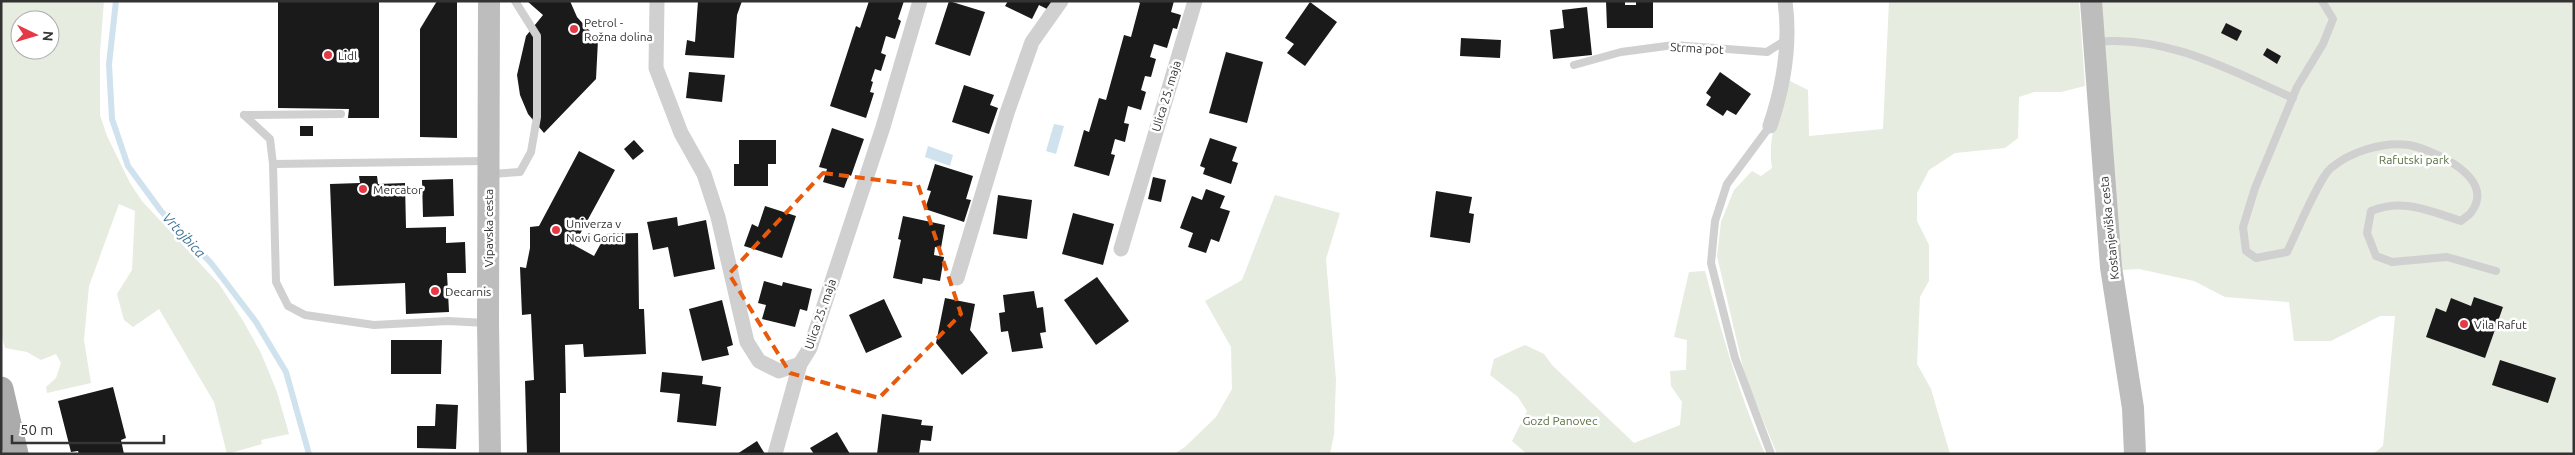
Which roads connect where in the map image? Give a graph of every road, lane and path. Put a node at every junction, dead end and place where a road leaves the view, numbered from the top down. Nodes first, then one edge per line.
1 (489, 1) edge
2 (515, 1) edge
3 (657, 1) edge
4 (920, 1) edge
5 (1061, 1) edge
6 (1195, 1) edge
7 (1785, 1) edge
8 (2091, 1) edge
9 (2322, 1) edge
10 (1788, 39) junction
11 (2092, 42) junction
12 (1574, 65) dead end
13 (2292, 98) junction
14 (341, 114) dead end
15 (1770, 126) joint
16 (273, 164) junction
17 (488, 167) junction
18 (1121, 249) dead end
19 (2496, 272) dead end
20 (957, 278) dead end
21 (488, 323) junction
22 (800, 364) junction
23 (1, 389) edge
24 (10, 444) edge
25 (490, 454) edge
26 (775, 454) edge
27 (1771, 454) edge
28 (2134, 454) edge

1 - 17 street, Vipavska cesta
2 - 17 lane
3 - 22 street, Ulica 25. maja
4 - 22 street, Ulica 25. maja
5 - 20 street
6 - 18 street, Ulica 25. maja
7 - 10 street
8 - 11 street, Kostanjeviška cesta
9 - 13 lane
10 - 12 lane, Strma pot
10 - 15 street
11 - 13 lane
11 - 28 street, Kostanjeviška cesta
13 - 19 lane
14 - 16 lane
15 - 27 lane
16 - 17 lane
16 - 21 lane
17 - 21 street, Vipavska cesta
21 - 25 street, Vipavska cesta
22 - 26 street
23 - 24 main road

